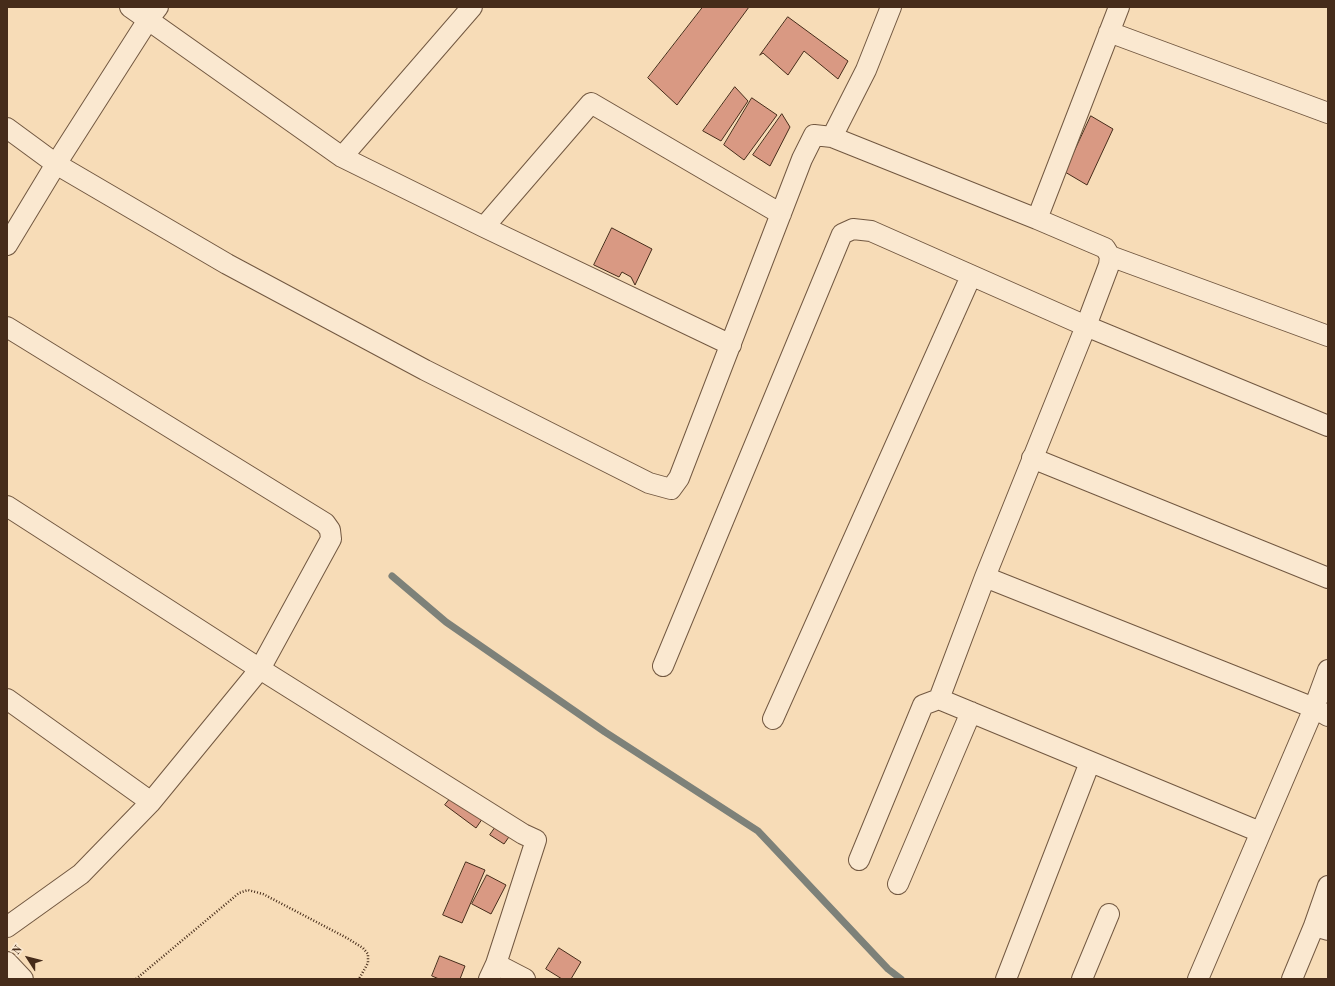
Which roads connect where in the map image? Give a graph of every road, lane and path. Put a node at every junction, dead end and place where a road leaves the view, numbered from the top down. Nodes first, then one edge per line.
1 (130, 7) edge
2 (472, 7) edge
3 (891, 7) edge
4 (1119, 7) edge
5 (153, 14) edge
6 (1109, 32) junction
7 (1328, 113) edge
8 (7, 128) edge
9 (832, 138) junction
10 (342, 157) junction
11 (56, 164) junction
12 (781, 214) junction
13 (1037, 219) junction
14 (484, 227) junction
15 (7, 245) edge
16 (1110, 256) junction
17 (971, 276) junction
18 (1086, 326) junction
19 (7, 327) edge
20 (1328, 336) edge
21 (731, 345) junction
22 (1328, 426) edge
23 (1032, 458) junction
24 (7, 506) edge
25 (985, 577) junction
26 (1328, 578) edge
27 (663, 666) dead end
28 (260, 669) junction
29 (1328, 670) edge
30 (7, 699) edge
31 (939, 699) junction
32 (971, 712) junction
33 (1321, 712) edge
34 (773, 719) dead end
35 (1090, 762) junction
36 (151, 802) junction
37 (1260, 832) junction
38 (860, 860) dead end
39 (898, 884) dead end
40 (1328, 886) edge
41 (1109, 914) dead end
42 (7, 927) edge
43 (1321, 928) edge
44 (7, 962) edge
45 (492, 971) edge
46 (23, 979) edge
47 (136, 979) edge
48 (359, 979) edge
49 (525, 979) edge
50 (1006, 979) edge
51 (1082, 979) edge
52 (1198, 979) edge
53 (1292, 979) edge

1 - 5 street
2 - 10 street
3 - 9 street
4 - 6 street
5 - 10 street
5 - 11 street
6 - 7 street
6 - 13 street
8 - 11 street
9 - 12 street
9 - 13 street
10 - 14 street
11 - 15 street
11 - 21 street
12 - 14 street
12 - 21 street
13 - 16 street
14 - 21 street
16 - 18 street
16 - 20 street
17 - 18 street
17 - 27 street
17 - 34 street
18 - 22 street
18 - 23 street
19 - 28 street
23 - 25 street
23 - 26 street
24 - 28 street
25 - 31 street
25 - 33 street
28 - 36 street
28 - 45 street
29 - 33 street
30 - 36 street
31 - 32 street
31 - 38 street
32 - 35 street
32 - 39 street
33 - 37 street
35 - 37 street
35 - 50 street
36 - 42 street
37 - 52 street
40 - 43 street
41 - 51 street
43 - 53 street
44 - 46 street
45 - 49 street
47 - 48 path

